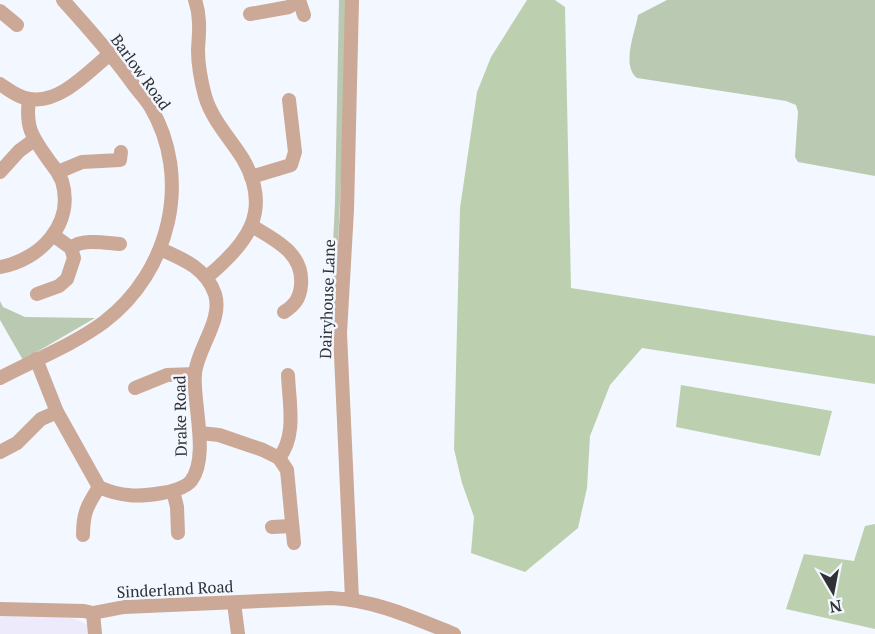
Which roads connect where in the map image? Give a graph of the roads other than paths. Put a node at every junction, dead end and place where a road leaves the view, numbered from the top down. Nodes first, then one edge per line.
1 (63, 0) edge
2 (195, 0) edge
3 (298, 0) edge
4 (352, 0) edge
5 (250, 14) dead end
6 (304, 15) dead end
7 (110, 54) junction
8 (0, 84) edge
9 (29, 99) junction
10 (289, 100) dead end
11 (34, 140) junction
12 (121, 152) dead end
13 (0, 172) edge
14 (58, 172) junction
15 (251, 177) junction
16 (252, 226) junction
17 (53, 235) junction
18 (120, 244) dead end
19 (71, 248) junction
20 (160, 249) junction
21 (0, 267) edge
22 (207, 278) junction
23 (37, 294) dead end
24 (284, 312) dead end
25 (36, 359) junction
26 (195, 374) junction
27 (288, 375) dead end
28 (0, 378) edge
29 (135, 388) dead end
30 (57, 412) junction
31 (200, 434) junction
32 (0, 452) edge
33 (279, 458) junction
34 (99, 487) junction
35 (173, 491) junction
36 (292, 525) junction
37 (272, 527) dead end
38 (178, 534) dead end
39 (83, 535) dead end
40 (294, 543) dead end
41 (352, 599) junction
42 (234, 603) junction
43 (0, 609) edge
44 (93, 613) junction
45 (95, 634) edge
46 (238, 634) edge
47 (454, 634) edge

1 - 7 street, Barlow Road
2 - 15 street
3 - 5 street
3 - 6 street
4 - 41 street, Dairyhouse Lane
7 - 9 street
7 - 20 street, Barlow Road
8 - 9 street
9 - 11 street
10 - 15 street
11 - 13 street
11 - 14 street
12 - 14 street
14 - 17 street
15 - 16 street
16 - 22 street
16 - 24 street
17 - 19 street
17 - 21 street
18 - 19 street
19 - 23 street
20 - 22 street
20 - 25 street, Barlow Road
22 - 26 street, Drake Road
25 - 28 street, Barlow Road
25 - 30 street
26 - 29 street
26 - 31 street, Drake Road
27 - 33 street
30 - 32 street
30 - 34 street
31 - 33 street
31 - 35 street, Drake Road
33 - 36 street
34 - 35 street
34 - 39 street
35 - 38 street
36 - 37 street
36 - 40 street
41 - 42 street, Sinderland Road
41 - 47 street, Sinderland Road
42 - 44 street, Sinderland Road
42 - 46 street
43 - 44 street, Sinderland Road
44 - 45 street

